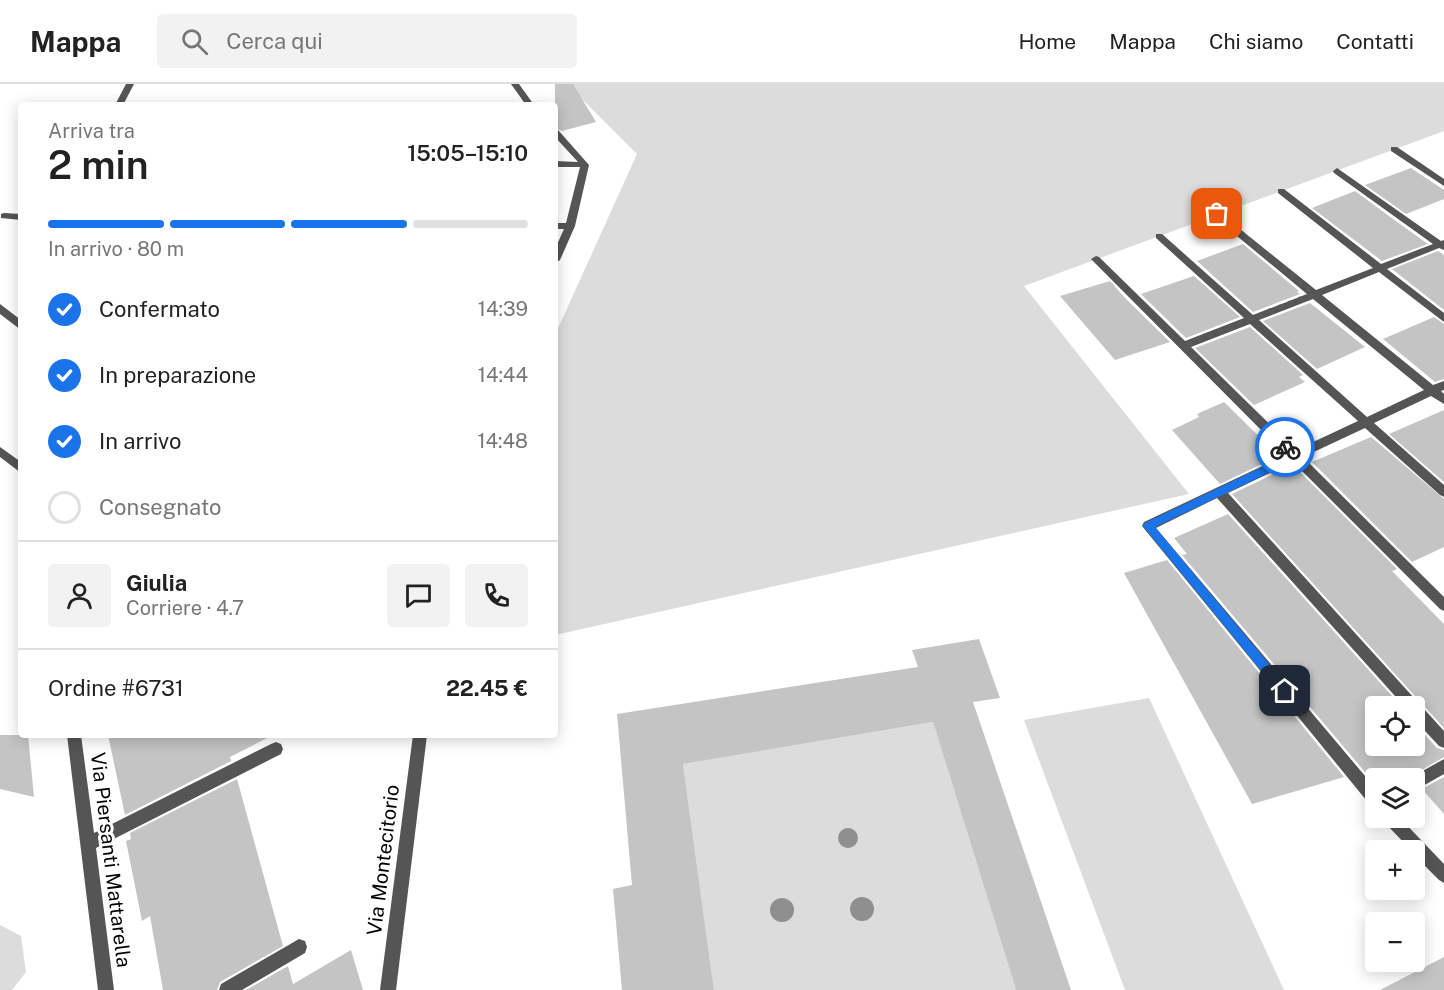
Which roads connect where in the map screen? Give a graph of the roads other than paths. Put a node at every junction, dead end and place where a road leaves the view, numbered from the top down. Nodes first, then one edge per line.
1 (130, 84) edge
2 (514, 84) edge
3 (120, 102) edge
4 (526, 102) edge
5 (558, 135) edge
6 (1394, 149) dead end
7 (558, 165) edge
8 (585, 165) junction
9 (1336, 171) dead end
10 (1444, 183) edge
11 (1281, 191) dead end
12 (1217, 214) dead end
13 (4, 216) dead end
14 (18, 217) edge
15 (558, 226) edge
16 (570, 226) junction
17 (1159, 236) dead end
18 (1443, 245) edge
19 (558, 253) edge
20 (1096, 259) dead end
21 (1378, 268) junction
22 (1314, 294) junction
23 (0, 308) edge
24 (1444, 318) edge
25 (1250, 320) junction
26 (18, 323) edge
27 (1184, 346) junction
28 (1444, 385) edge
29 (1432, 391) junction
30 (1444, 400) edge
31 (1365, 422) junction
32 (0, 452) edge
33 (1294, 456) junction
34 (18, 466) edge
35 (1219, 492) junction
36 (1444, 492) edge
37 (1444, 605) edge
38 (1403, 696) edge
39 (1425, 720) edge
40 (74, 738) edge
41 (420, 738) edge
42 (1444, 741) edge
43 (276, 749) dead end
44 (1444, 766) edge
45 (1425, 777) edge
46 (1365, 788) edge
47 (1399, 828) edge
48 (88, 844) junction
49 (1444, 875) edge
50 (298, 948) dead end
51 (106, 990) edge
52 (227, 990) edge
53 (388, 990) edge

1 - 3 street
2 - 4 street
5 - 8 street
6 - 10 street
7 - 8 street
8 - 16 street
9 - 18 street
11 - 21 street
12 - 22 street
13 - 14 street
15 - 16 street
16 - 19 street
17 - 25 street
18 - 21 street
20 - 27 street
21 - 22 street
21 - 24 street
22 - 25 street
22 - 29 street
23 - 26 street
25 - 27 street
25 - 31 street
27 - 33 street
28 - 29 street
29 - 30 street
29 - 31 street
31 - 33 street
31 - 36 street
32 - 34 street
33 - 35 street
33 - 37 street
35 - 38 street
35 - 46 street
39 - 42 street
40 - 48 street, Via Piersanti Mattarella
41 - 53 street, Via Montecitorio
43 - 48 street
44 - 45 street
47 - 49 street
48 - 51 street, Via Piersanti Mattarella
50 - 52 street

